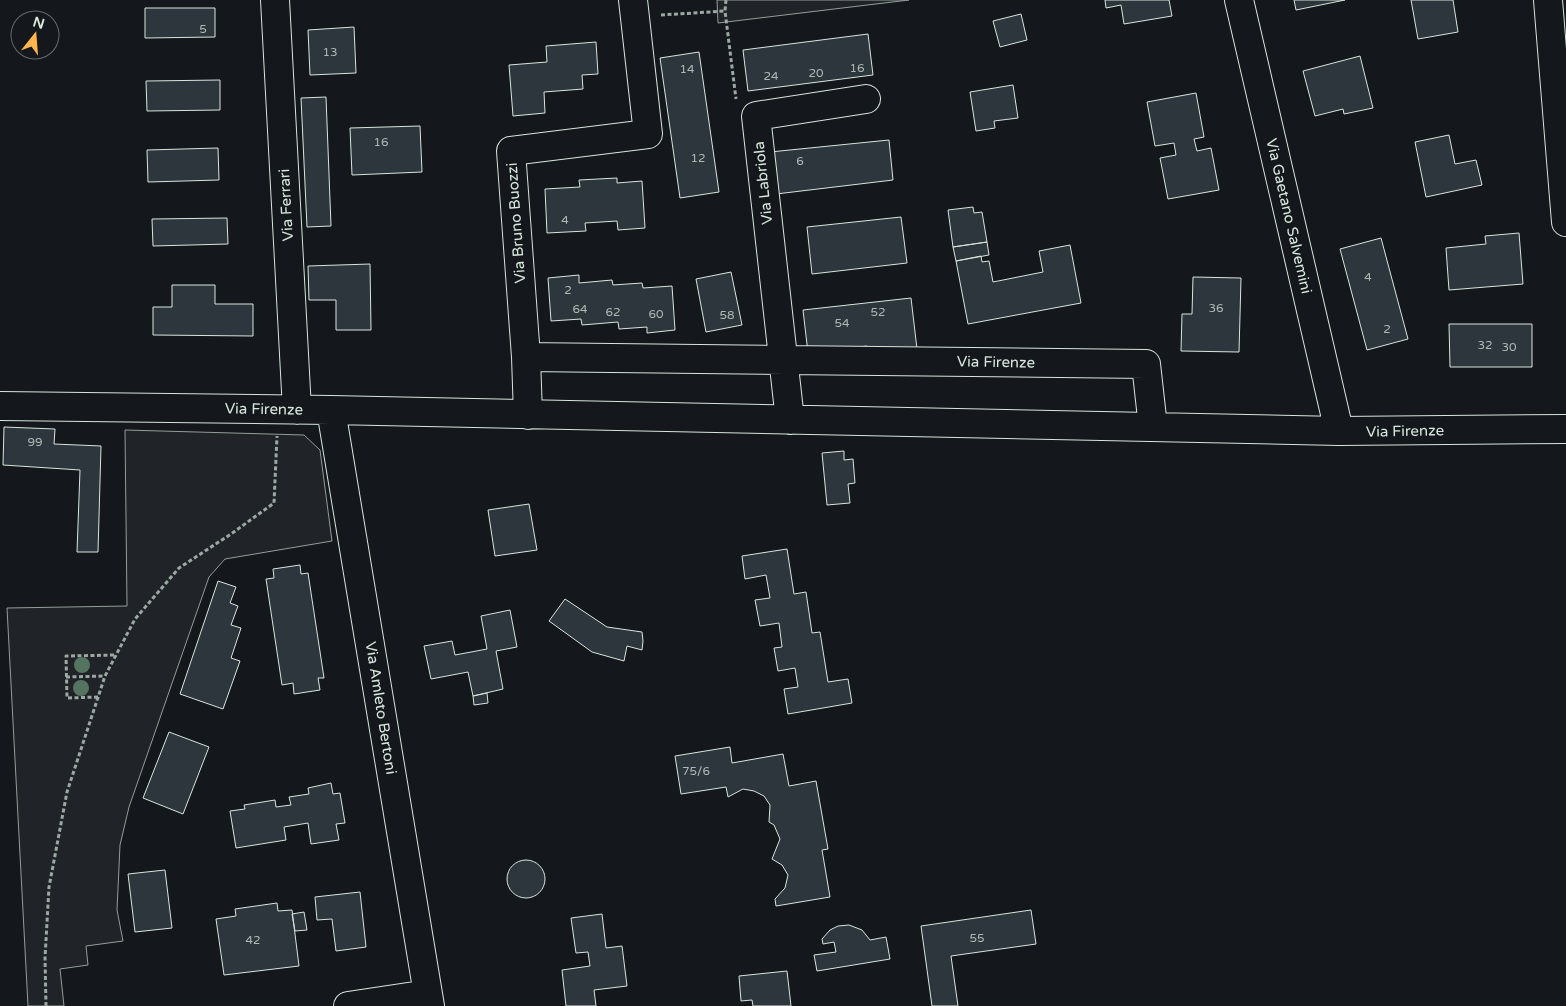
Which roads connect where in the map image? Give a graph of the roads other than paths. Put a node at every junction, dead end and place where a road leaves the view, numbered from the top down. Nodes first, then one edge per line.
1 (276, 0) edge
2 (1238, 0) edge
3 (1548, 0) edge
4 (634, 9) edge
5 (866, 99) dead end
6 (1566, 222) edge
7 (526, 357) junction
8 (783, 360) junction
9 (0, 406) edge
10 (297, 410) junction
11 (332, 410) junction
12 (528, 415) junction
13 (790, 420) junction
14 (1153, 427) junction
15 (1566, 429) edge
16 (1339, 431) junction
17 (429, 1000) edge
18 (348, 1006) edge

1 - 10 street, Via Ferrari
2 - 16 street, Via Gaetano Salvemini
3 - 6 street
4 - 7 street, Via Bruno Buozzi
5 - 8 street, Via Labriola
7 - 8 street, Via Firenze
7 - 12 street
8 - 13 street
8 - 14 street, Via Firenze
9 - 10 street, Via Firenze
10 - 11 street, Via Firenze
11 - 12 street, Via Firenze
11 - 17 street, Via Amleto Bertoni
12 - 13 street, Via Firenze
13 - 14 street, Via Firenze
14 - 16 street, Via Firenze
15 - 16 street, Via Firenze
17 - 18 street

